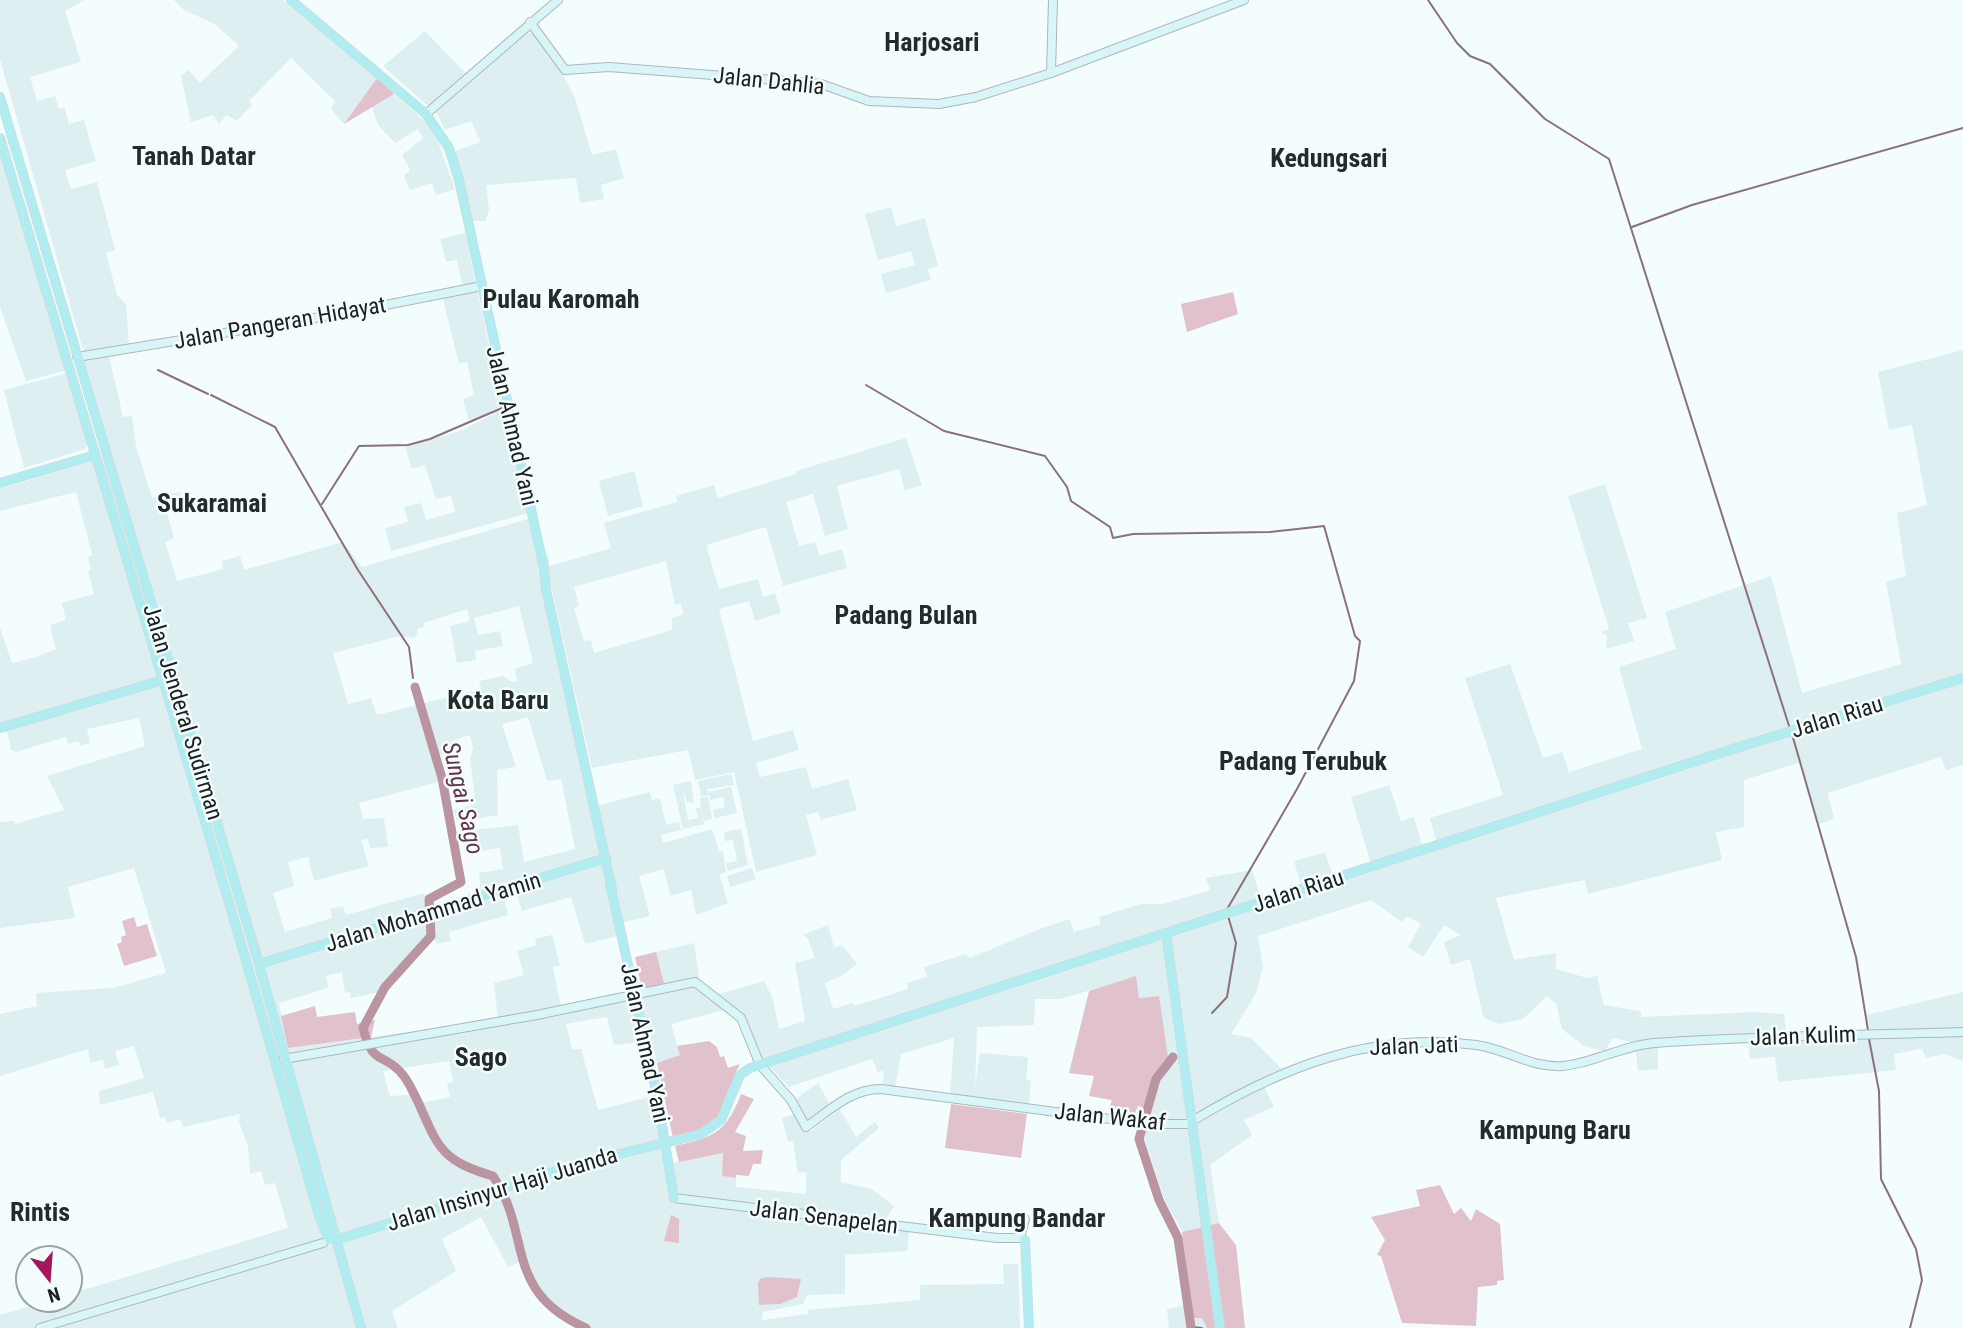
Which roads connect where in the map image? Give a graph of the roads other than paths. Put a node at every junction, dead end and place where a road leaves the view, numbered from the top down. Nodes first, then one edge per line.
1 (291, 0) edge
2 (558, 0) edge
3 (1053, 0) edge
4 (1244, 0) edge
5 (530, 22) junction
6 (1051, 73) junction
7 (0, 97) edge
8 (426, 114) junction
9 (0, 138) edge
10 (482, 286) junction
11 (57, 289) junction
12 (47, 293) junction
13 (77, 357) junction
14 (95, 454) junction
15 (0, 483) edge
16 (1963, 678) edge
17 (163, 680) junction
18 (0, 726) edge
19 (606, 859) junction
20 (1166, 933) junction
21 (255, 950) junction
22 (243, 954) junction
23 (260, 968) junction
24 (249, 975) junction
25 (635, 994) junction
26 (1963, 1032) edge
27 (1643, 1046) joint
28 (284, 1059) junction
29 (760, 1065) junction
30 (1192, 1122) junction
31 (666, 1143) junction
32 (674, 1198) joint
33 (1025, 1219) dead end
34 (332, 1233) junction
35 (323, 1243) dead end
36 (1023, 1244) junction
37 (40, 1328) edge
38 (355, 1328) edge
39 (361, 1328) edge
40 (1029, 1328) edge
41 (1220, 1328) edge

1 - 8 main road, Jalan Ahmad Yani
2 - 5 main road
3 - 6 main road
4 - 6 main road, Jalan Dahlia
5 - 6 main road, Jalan Dahlia
5 - 8 main road
7 - 11 main road, Jalan Jenderal Sudirman
8 - 10 main road, Jalan Ahmad Yani
9 - 12 main road, Jalan Jenderal Sudirman
10 - 13 main road, Jalan Pangeran Hidayat
10 - 19 main road, Jalan Ahmad Yani
11 - 12 main road
11 - 13 main road, Jalan Jenderal Sudirman
12 - 14 main road, Jalan Jenderal Sudirman
13 - 21 main road, Jalan Jenderal Sudirman
14 - 15 main road
14 - 17 main road, Jalan Jenderal Sudirman
16 - 20 main road, Jalan Riau
17 - 18 main road
17 - 22 main road, Jalan Jenderal Sudirman
19 - 23 main road, Jalan Mohammad Yamin
19 - 25 main road, Jalan Ahmad Yani
20 - 29 main road, Jalan Riau
20 - 30 main road
21 - 22 main road
21 - 23 main road, Jalan Jenderal Sudirman
22 - 24 main road, Jalan Jenderal Sudirman
23 - 24 main road, Jalan Mohammad Yamin
23 - 28 main road, Jalan Jenderal Sudirman
24 - 34 main road, Jalan Jenderal Sudirman
25 - 28 main road
25 - 29 main road
25 - 31 main road, Jalan Ahmad Yani
26 - 27 main road, Jalan Kulim
27 - 30 main road, Jalan Jati
28 - 34 main road, Jalan Jenderal Sudirman
29 - 30 main road, Jalan Wakaf
29 - 31 main road, Jalan Riau
30 - 41 main road
31 - 32 main road, Jalan Ahmad Yani
31 - 34 main road, Jalan Insinyur Haji Juanda
32 - 36 main road, Jalan Senapelan
33 - 36 main road
34 - 38 main road, Jalan Jenderal Sudirman
34 - 39 main road, Jalan Jenderal Sudirman
35 - 37 main road
36 - 40 main road

